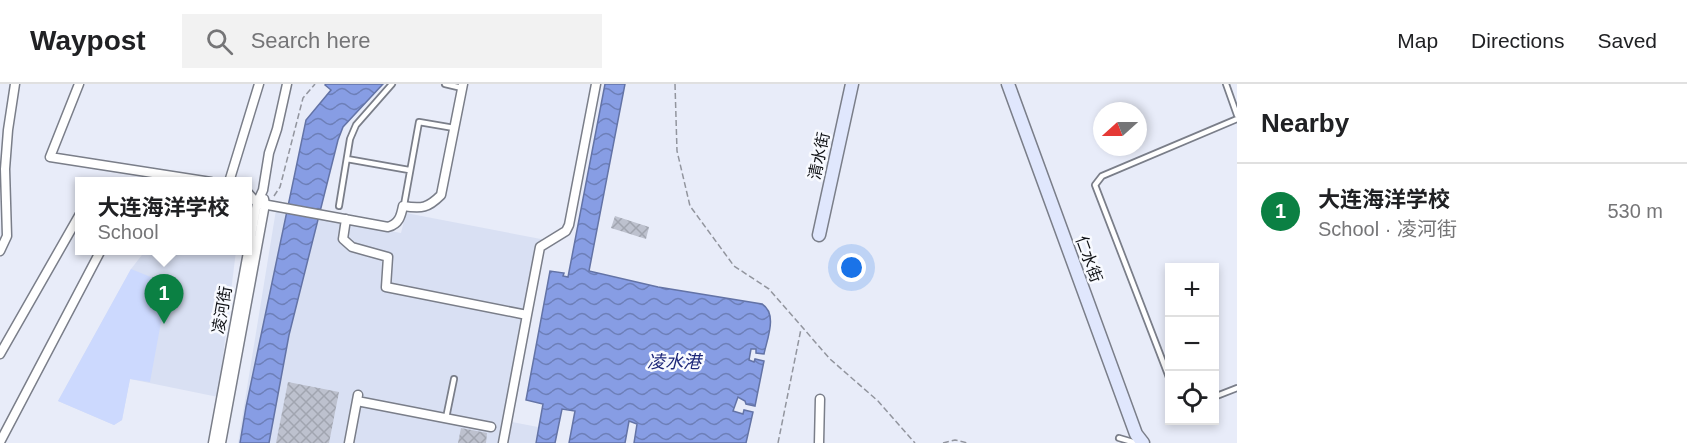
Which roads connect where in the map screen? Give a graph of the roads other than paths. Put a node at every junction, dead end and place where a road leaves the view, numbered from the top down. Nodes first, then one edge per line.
1 (15, 84) edge
2 (79, 84) edge
3 (259, 84) edge
4 (287, 84) edge
5 (392, 84) edge
6 (445, 84) edge
7 (596, 84) edge
8 (852, 84) edge
9 (1008, 84) edge
10 (1226, 84) edge
11 (463, 86) edge
12 (1237, 115) edge
13 (1237, 120) edge
14 (454, 128) junction
15 (4, 129) edge
16 (347, 159) junction
17 (409, 170) junction
18 (179, 177) edge
19 (231, 177) edge
20 (252, 195) edge
21 (264, 202) junction
22 (339, 206) dead end
23 (404, 206) junction
24 (346, 219) junction
25 (75, 223) edge
26 (819, 235) dead end
27 (0, 251) edge
28 (98, 255) edge
29 (527, 315) junction
30 (0, 354) edge
31 (1167, 371) edge
32 (454, 379) dead end
33 (1237, 388) edge
34 (1219, 395) edge
35 (819, 399) dead end
36 (446, 418) junction
37 (491, 427) dead end
38 (1119, 438) dead end
39 (0, 442) edge
40 (213, 443) edge
41 (222, 443) edge
42 (349, 443) edge
43 (503, 443) edge
44 (819, 443) edge
45 (1136, 443) edge
46 (1143, 443) edge

1 - 15 street
2 - 18 street
3 - 19 street
4 - 21 street, 凌河街
5 - 16 lane
6 - 11 lane
7 - 29 street
8 - 26 street, 清水街
9 - 46 street, 仁水街
10 - 12 lane
11 - 14 street
13 - 31 lane
14 - 17 lane
14 - 23 street
15 - 27 street
16 - 17 lane
16 - 22 lane
17 - 23 lane
20 - 21 street
21 - 24 street
21 - 40 street, 凌河街
21 - 41 street, 凌河街
23 - 24 street
24 - 29 street
25 - 30 street
28 - 39 street
29 - 43 street
32 - 36 lane
33 - 34 lane
35 - 44 street
36 - 37 street
36 - 42 street
38 - 45 lane

